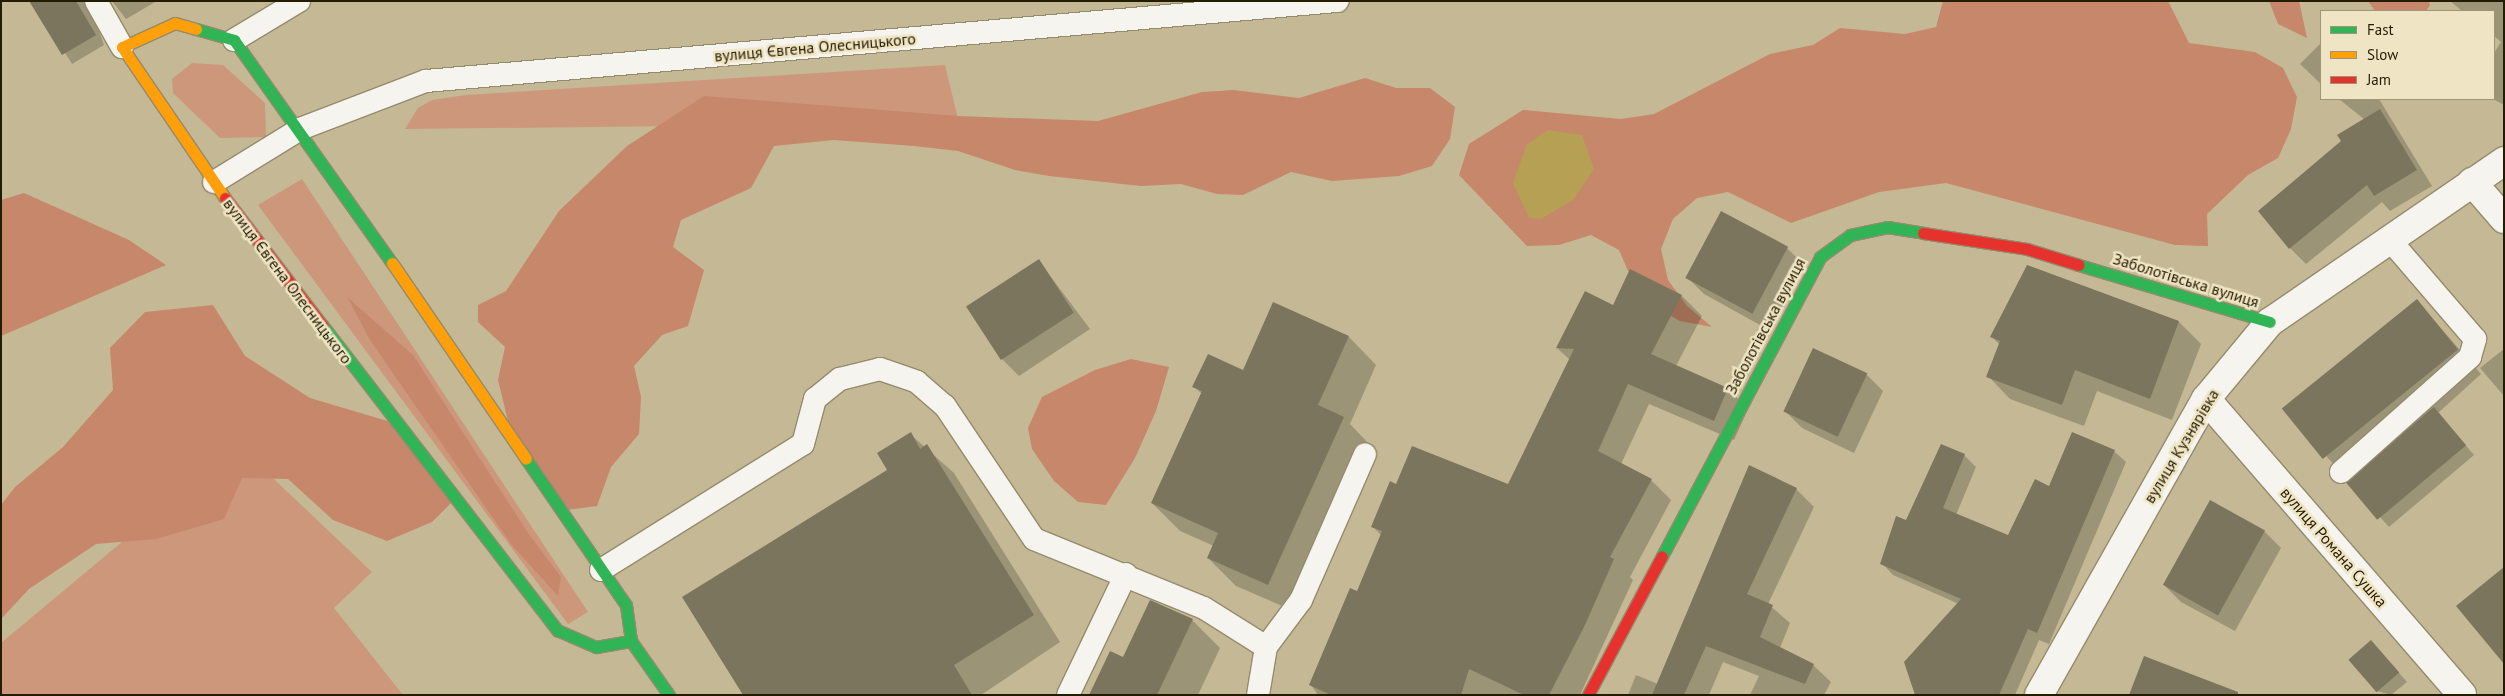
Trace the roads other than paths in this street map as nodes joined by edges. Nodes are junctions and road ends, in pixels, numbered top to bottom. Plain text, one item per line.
1 (96, 1) edge
2 (299, 1) edge
3 (1332, 1) edge
4 (1337, 1) edge
5 (234, 40) junction
6 (122, 47) junction
7 (300, 129) junction
8 (2504, 161) edge
9 (214, 182) junction
10 (2472, 182) junction
11 (2504, 218) edge
12 (2388, 239) junction
13 (2270, 322) junction
14 (2206, 399) junction
15 (1365, 454) dead end
16 (2342, 472) dead end
17 (601, 570) junction
18 (1126, 574) junction
19 (631, 642) junction
20 (1266, 647) junction
21 (669, 695) edge
22 (1068, 695) edge
23 (1258, 695) edge
24 (1588, 695) edge
25 (2039, 695) edge
26 (2462, 695) edge

1 - 6 lane
2 - 5 lane
3 - 4 lane, вулиця Євгена Олесницького
3 - 7 lane, вулиця Євгена Олесницького
5 - 6 street
5 - 7 street
6 - 9 street, вулиця Євгена Олесницького
7 - 9 lane, вулиця Євгена Олесницького
7 - 17 street
8 - 10 street, вулиця Кузнярівка
9 - 19 street, вулиця Євгена Олесницького
10 - 11 street
10 - 12 street, вулиця Кузнярівка
12 - 13 street, вулиця Кузнярівка
12 - 16 lane
13 - 14 street, вулиця Кузнярівка
13 - 24 street, Заболотівська вулиця
14 - 25 street, вулиця Кузнярівка
14 - 26 street, вулиця Романа Сушка
15 - 20 lane
17 - 18 lane
17 - 19 street
18 - 20 lane
18 - 22 lane
19 - 21 street
20 - 23 lane

